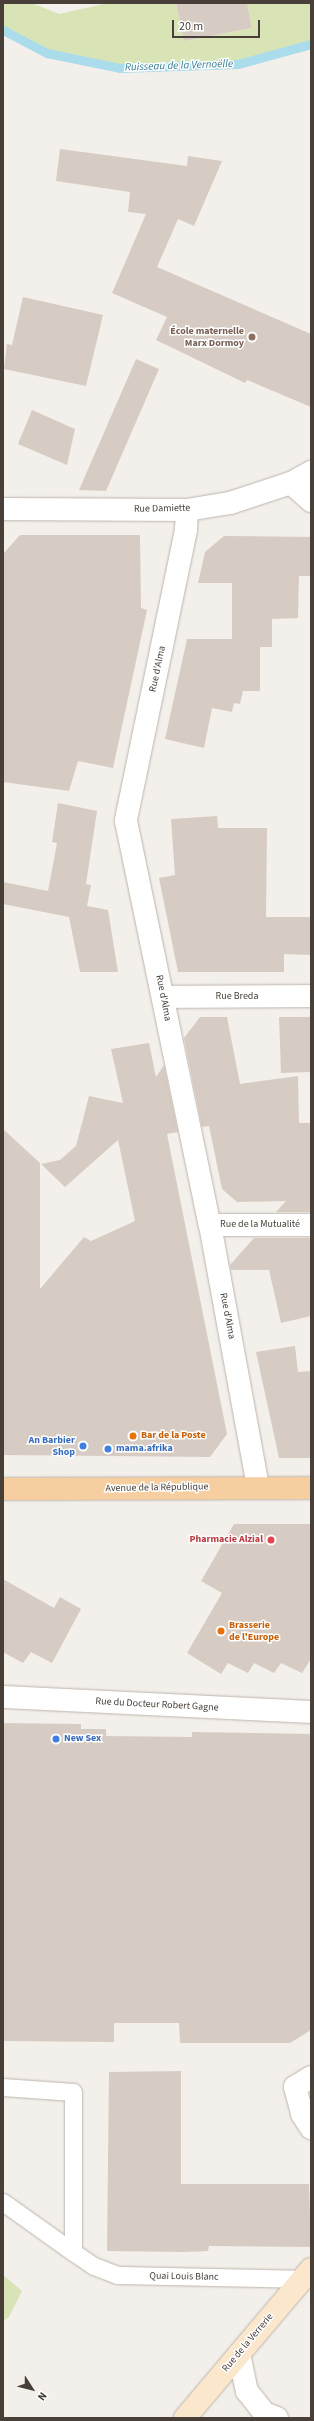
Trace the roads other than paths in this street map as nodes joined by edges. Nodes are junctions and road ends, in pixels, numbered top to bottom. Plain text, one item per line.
1 (311, 472) edge
2 (291, 483) junction
3 (311, 501) edge
4 (187, 510) junction
5 (4, 511) edge
6 (311, 996) edge
7 (163, 997) junction
8 (210, 1225) junction
9 (311, 1225) edge
10 (258, 1487) junction
11 (311, 1488) edge
12 (3, 1489) edge
13 (3, 1697) edge
14 (311, 1712) edge
15 (311, 2077) edge
16 (3, 2087) edge
17 (311, 2128) edge
18 (3, 2202) edge
19 (73, 2252) junction
20 (306, 2274) edge
21 (239, 2354) junction
22 (185, 2418) edge
23 (277, 2418) edge

1 - 2 street, Rue Damiette
2 - 3 street
2 - 4 street, Rue Damiette
4 - 5 street, Rue Damiette
4 - 7 street, Rue d'Alma
6 - 7 street, Rue Breda
7 - 8 street, Rue d'Alma
8 - 9 street, Rue de la Mutualité
8 - 10 street, Rue d'Alma
10 - 11 main road, Avenue de la République
10 - 12 main road, Avenue de la République
13 - 14 street, Rue du Docteur Robert Gagne
15 - 17 street
16 - 19 lane
18 - 19 lane, Quai Louis Blanc
19 - 20 lane, Quai Louis Blanc
20 - 21 main road, Rue de la Verrerie
21 - 22 main road, Rue de la Verrerie
21 - 23 street

